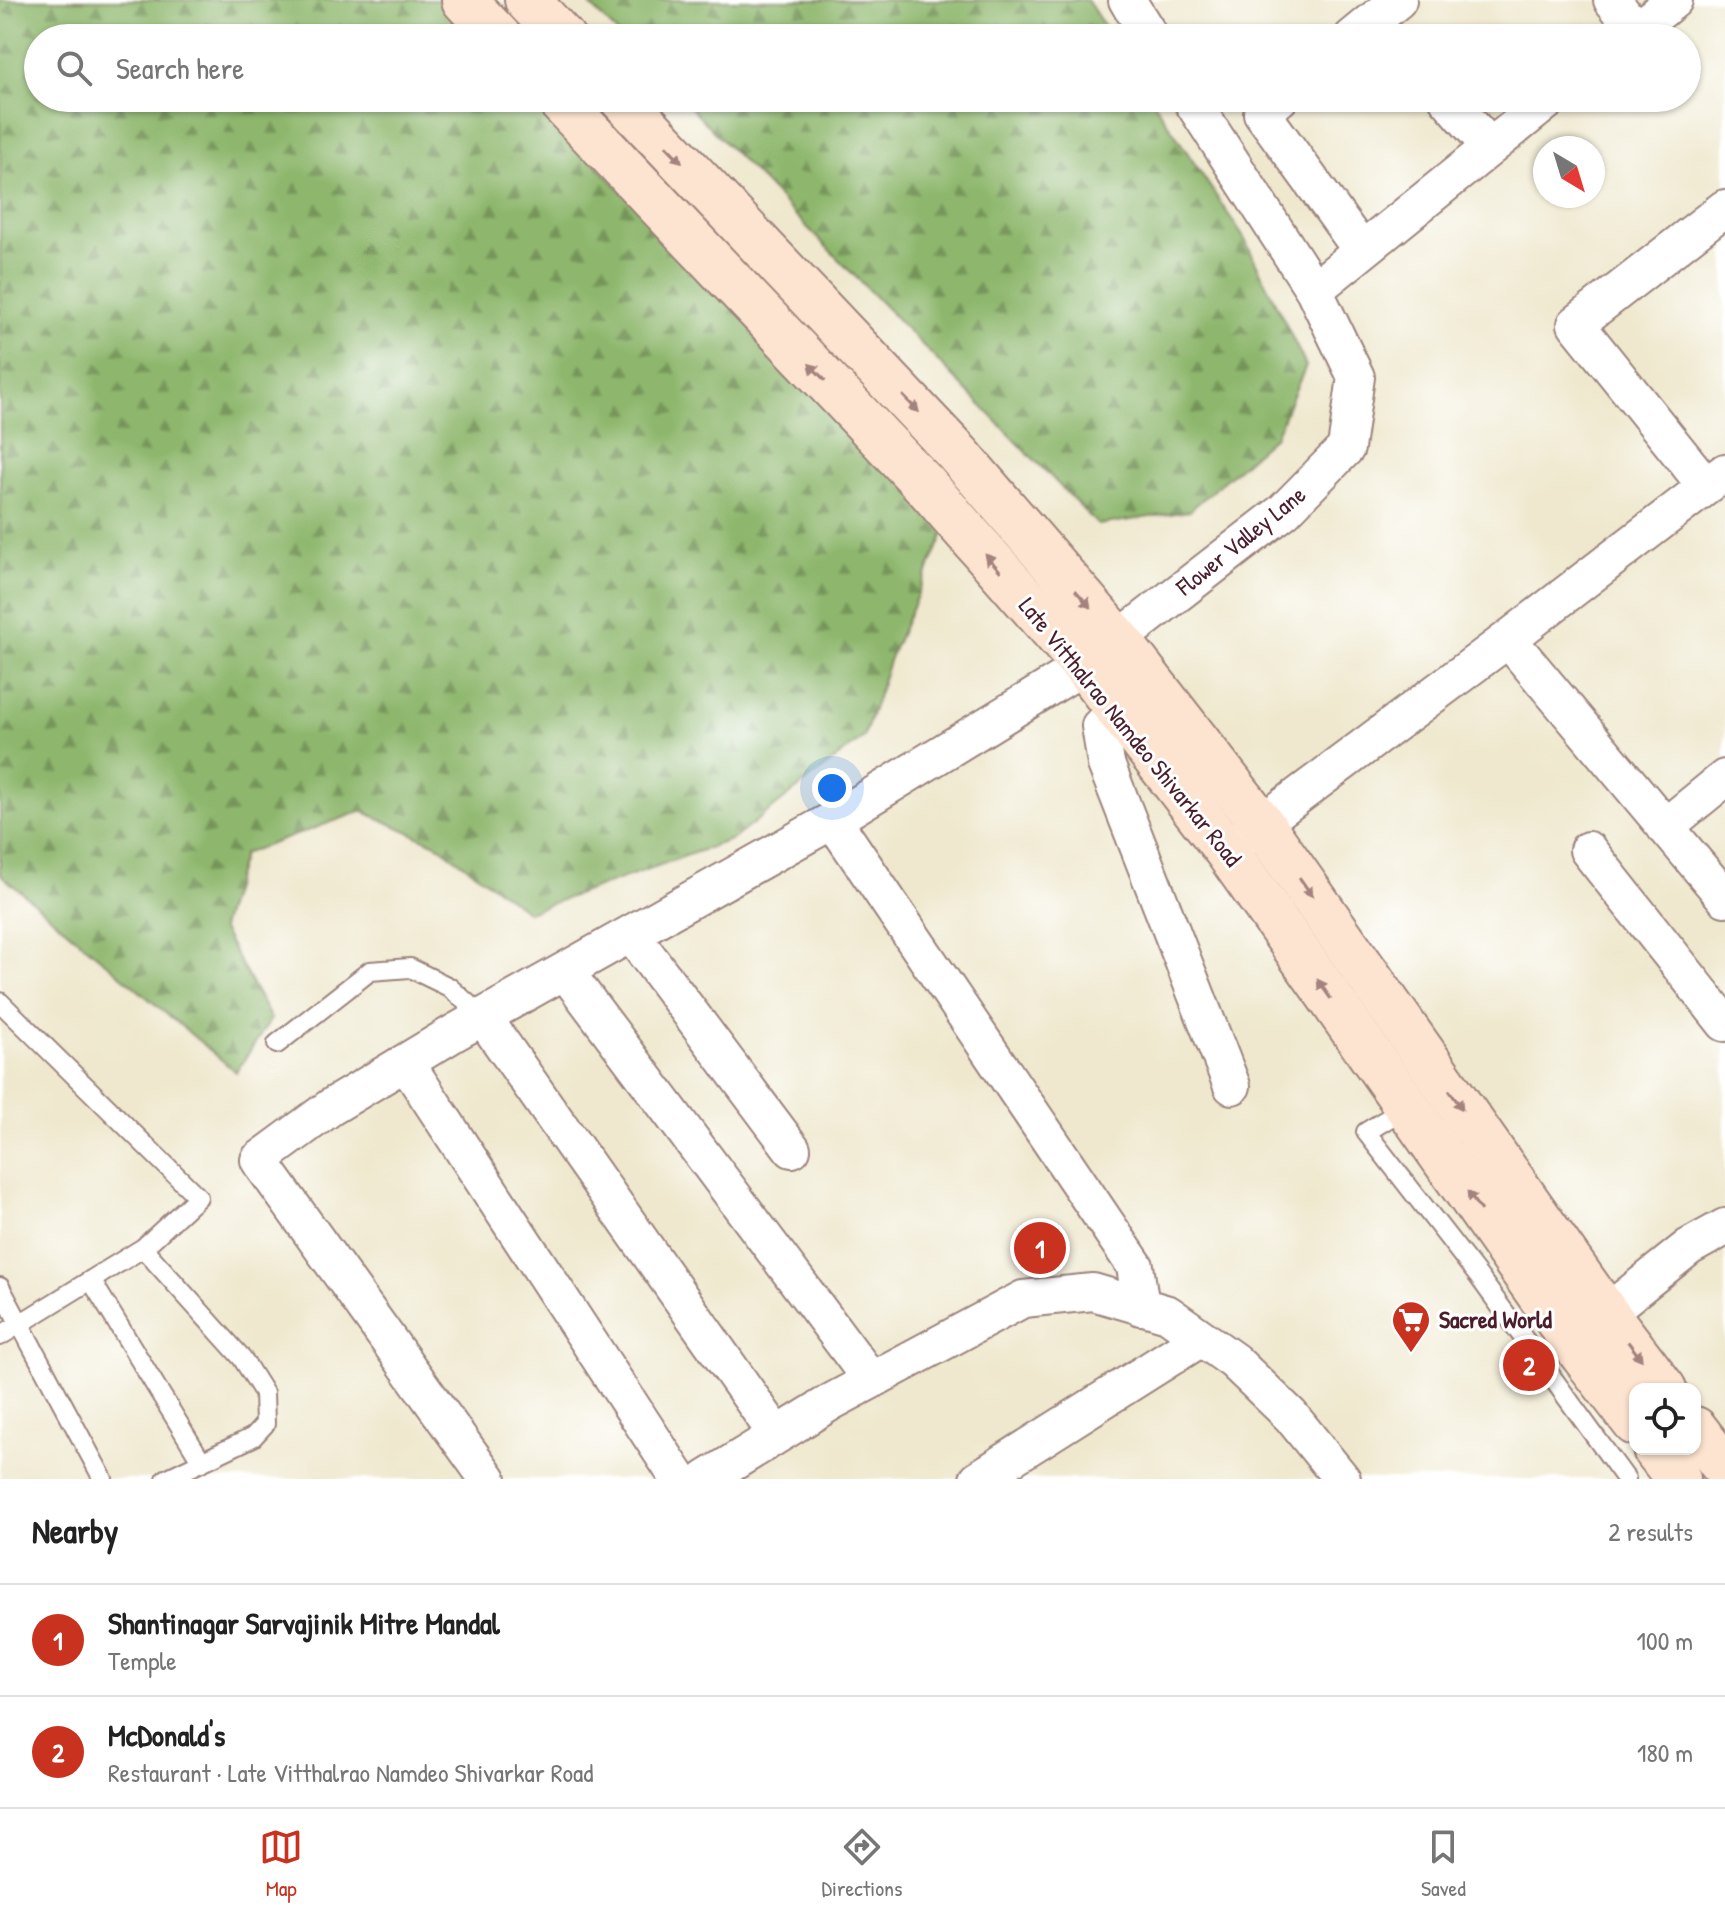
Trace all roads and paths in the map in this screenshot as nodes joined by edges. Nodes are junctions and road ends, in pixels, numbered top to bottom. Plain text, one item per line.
1 (464, 0) edge
2 (527, 0) edge
3 (1127, 0) edge
4 (1612, 0) edge
5 (1674, 0) edge
6 (487, 24) edge
7 (550, 24) edge
8 (1142, 24) edge
9 (1625, 24) edge
10 (1644, 24) edge
11 (570, 112) edge
12 (634, 112) edge
13 (1199, 112) edge
14 (1263, 112) edge
15 (1459, 112) edge
16 (1534, 112) edge
17 (1490, 147) junction
18 (1725, 208) edge
19 (1362, 251) junction
20 (1314, 290) junction
21 (1716, 479) edge
22 (1118, 639) junction
23 (1508, 639) junction
24 (1084, 666) junction
25 (1119, 710) junction
26 (1725, 778) edge
27 (833, 820) junction
28 (1261, 823) junction
29 (1665, 827) junction
30 (1226, 850) junction
31 (1588, 850) dead end
32 (1725, 898) edge
33 (631, 934) junction
34 (565, 971) junction
35 (0, 1002) edge
36 (483, 1017) junction
37 (1725, 1023) edge
38 (277, 1044) dead end
39 (406, 1063) junction
40 (1232, 1086) dead end
41 (792, 1149) dead end
42 (1725, 1227) edge
43 (143, 1248) junction
44 (1495, 1265) junction
45 (91, 1280) junction
46 (0, 1287) edge
47 (1141, 1307) junction
48 (1606, 1313) junction
49 (20, 1325) junction
50 (0, 1336) edge
51 (1201, 1338) junction
52 (1572, 1341) junction
53 (871, 1380) junction
54 (1659, 1383) edge
55 (1629, 1415) edge
56 (777, 1435) junction
57 (1701, 1437) edge
58 (1660, 1455) edge
59 (202, 1462) junction
60 (1725, 1468) edge
61 (1328, 1474) edge
62 (103, 1479) edge
63 (166, 1479) edge
64 (488, 1479) edge
65 (679, 1479) edge
66 (706, 1479) edge
67 (978, 1479) edge
68 (1626, 1479) edge
69 (1678, 1479) edge

1 - 6 main road
2 - 7 main road
3 - 8 street
4 - 9 street
5 - 10 street
24 -> 11 main road, Late Vitthalrao Namdeo Shivarkar Road
12 -> 22 main road, Late Vitthalrao Namdeo Shivarkar Road
13 - 20 street, Flower Valley Lane
14 - 19 street
15 - 17 street
16 - 17 street
17 - 19 street
18 - 21 street
19 - 20 street
20 - 22 street, Flower Valley Lane
21 - 23 street
22 - 24 street, Flower Valley Lane
22 - 28 main road, Late Vitthalrao Namdeo Shivarkar Road
23 - 28 street
23 - 29 street
24 - 25 main road, Late Vitthalrao Namdeo Shivarkar Road
24 - 27 street, Flower Valley Lane
25 - 30 main road, Late Vitthalrao Namdeo Shivarkar Road
25 - 40 street
26 - 29 street
27 - 33 street, Flower Valley Lane
27 - 47 street
28 - 30 street
28 -> 48 main road, Late Vitthalrao Namdeo Shivarkar Road
29 - 32 street
44 -> 30 main road, Late Vitthalrao Namdeo Shivarkar Road
31 - 37 street
33 - 34 street, Flower Valley Lane
33 - 41 street
34 - 36 street, Flower Valley Lane
34 - 53 street
35 - 43 lane
36 - 38 lane
36 - 39 street, Flower Valley Lane
36 - 56 street
39 - 64 street, Flower Valley Lane
39 - 65 street
42 - 48 street
43 - 45 lane
43 - 59 lane
44 - 52 main road, Late Vitthalrao Namdeo Shivarkar Road
44 - 68 lane
45 - 49 lane
45 - 59 lane
46 - 49 lane
47 - 51 street
47 - 53 street
48 - 52 street
48 -> 54 main road, Late Vitthalrao Namdeo Shivarkar Road
49 - 50 lane
49 - 62 lane
51 - 61 street
51 - 67 street
52 - 55 main road, Late Vitthalrao Namdeo Shivarkar Road
53 - 56 street
56 - 66 street
57 - 60 main road
58 - 69 main road
59 - 63 lane

